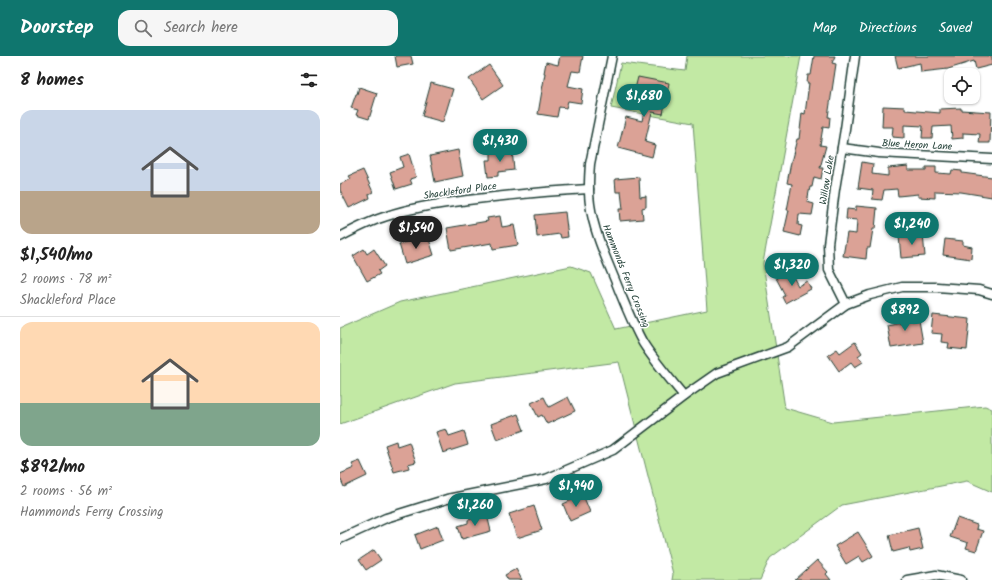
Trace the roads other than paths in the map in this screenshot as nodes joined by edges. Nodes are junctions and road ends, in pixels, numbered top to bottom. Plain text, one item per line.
1 (612, 56) edge
2 (855, 56) edge
3 (842, 148) junction
4 (992, 159) edge
5 (589, 189) junction
6 (340, 238) edge
7 (992, 294) edge
8 (846, 304) junction
9 (684, 396) junction
10 (340, 538) edge
11 (907, 580) edge
12 (961, 580) edge

1 - 5 street, Hammonds Ferry Crossing
2 - 3 street, Willow Lake
3 - 4 street, Blue Heron Lane
3 - 8 street, Willow Lake
5 - 6 street, Shackleford Place
5 - 9 street, Hammonds Ferry Crossing
7 - 8 street
8 - 9 street
9 - 10 street
11 - 12 street

